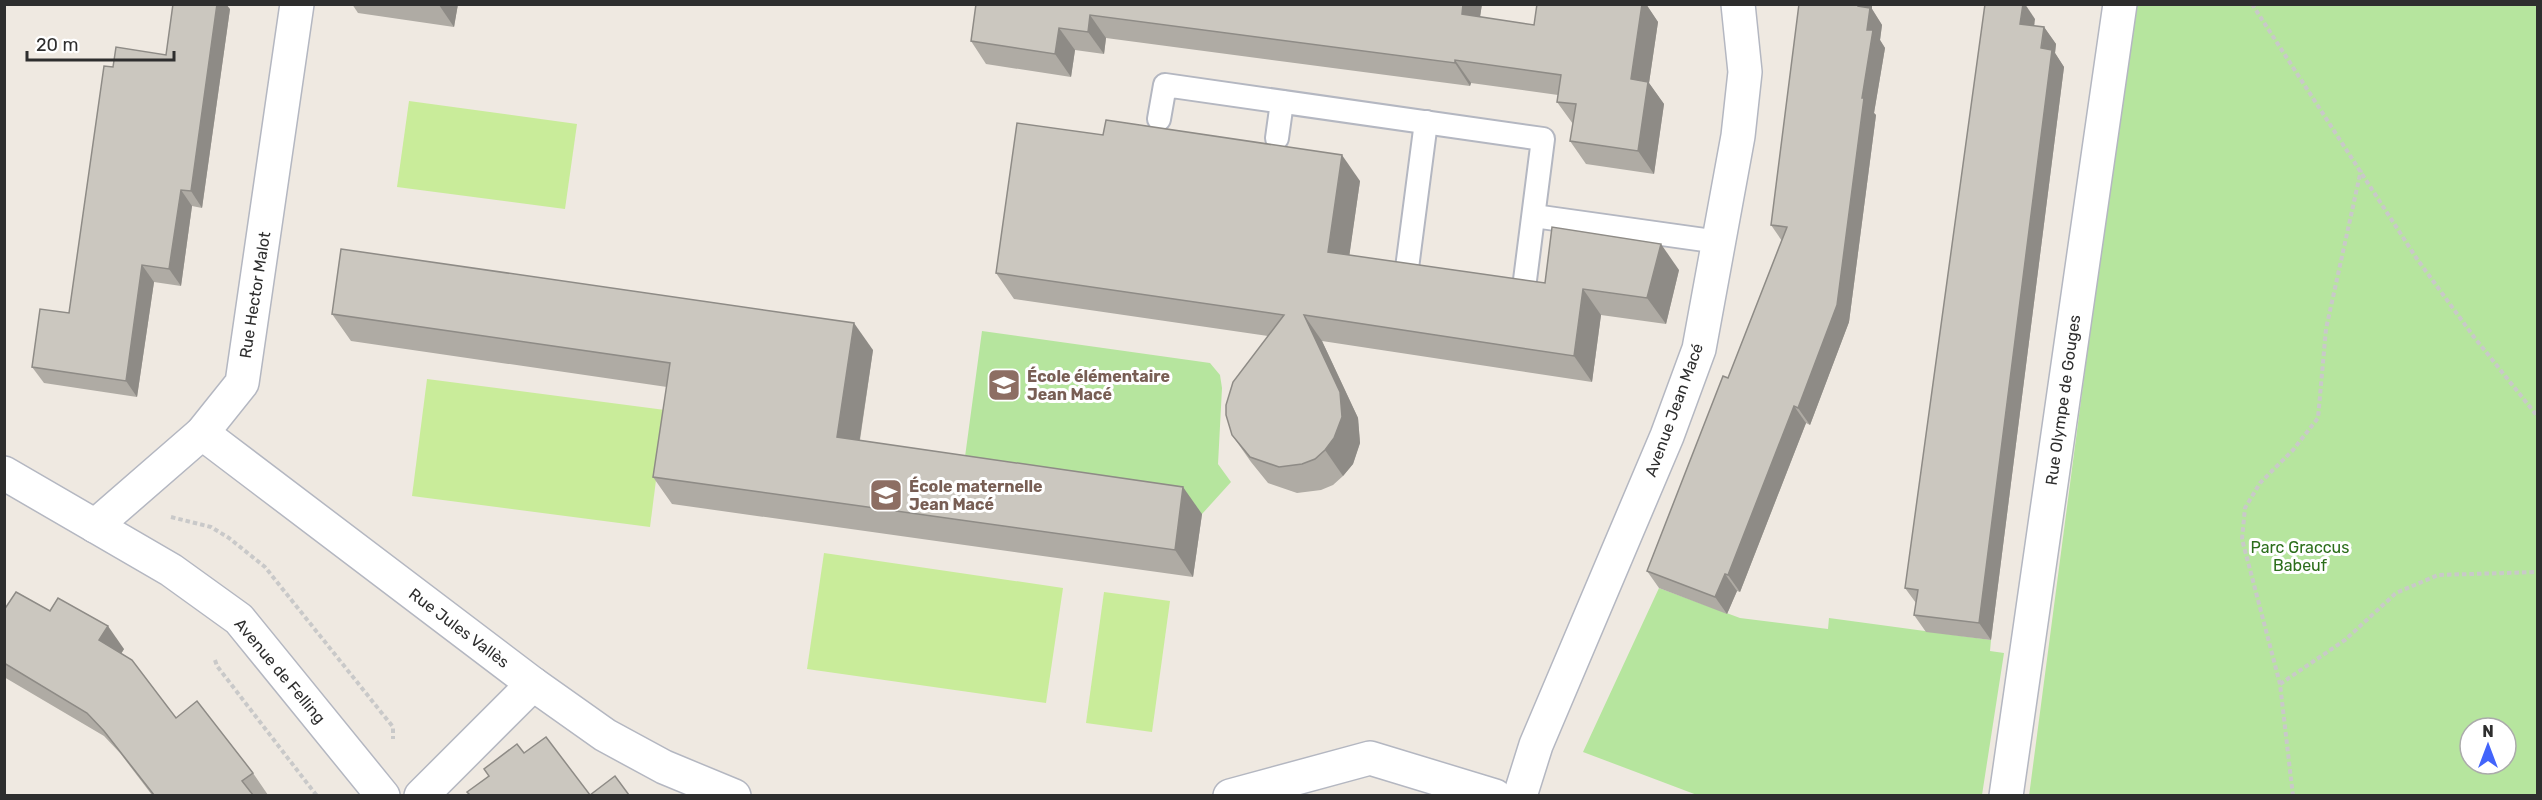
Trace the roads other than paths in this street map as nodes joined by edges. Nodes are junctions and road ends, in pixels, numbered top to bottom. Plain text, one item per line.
1 (297, 4) edge
2 (1738, 4) edge
3 (2120, 4) edge
4 (1282, 102) junction
5 (1159, 119) dead end
6 (1426, 122) junction
7 (1277, 138) dead end
8 (1534, 216) junction
9 (1719, 242) junction
10 (1407, 268) edge
11 (1525, 280) edge
12 (202, 433) junction
13 (4, 474) edge
14 (95, 526) junction
15 (533, 684) junction
16 (383, 795) edge
17 (421, 795) edge
18 (734, 795) edge
19 (1230, 795) edge
20 (1495, 795) edge
21 (1521, 795) edge
22 (2006, 795) edge

1 - 12 street, Rue Hector Malot
2 - 9 street, Avenue Jean Macé
3 - 22 street, Rue Olympe de Gouges
4 - 5 lane
4 - 6 lane
4 - 7 lane
6 - 8 lane
6 - 10 lane
8 - 9 lane
8 - 11 lane
9 - 21 street, Avenue Jean Macé
12 - 14 street, Rue Hector Malot
12 - 15 street, Rue Jules Vallès
13 - 14 street, Avenue de Felling
14 - 16 street, Avenue de Felling
15 - 17 street
15 - 18 street, Rue Jules Vallès
19 - 20 street

